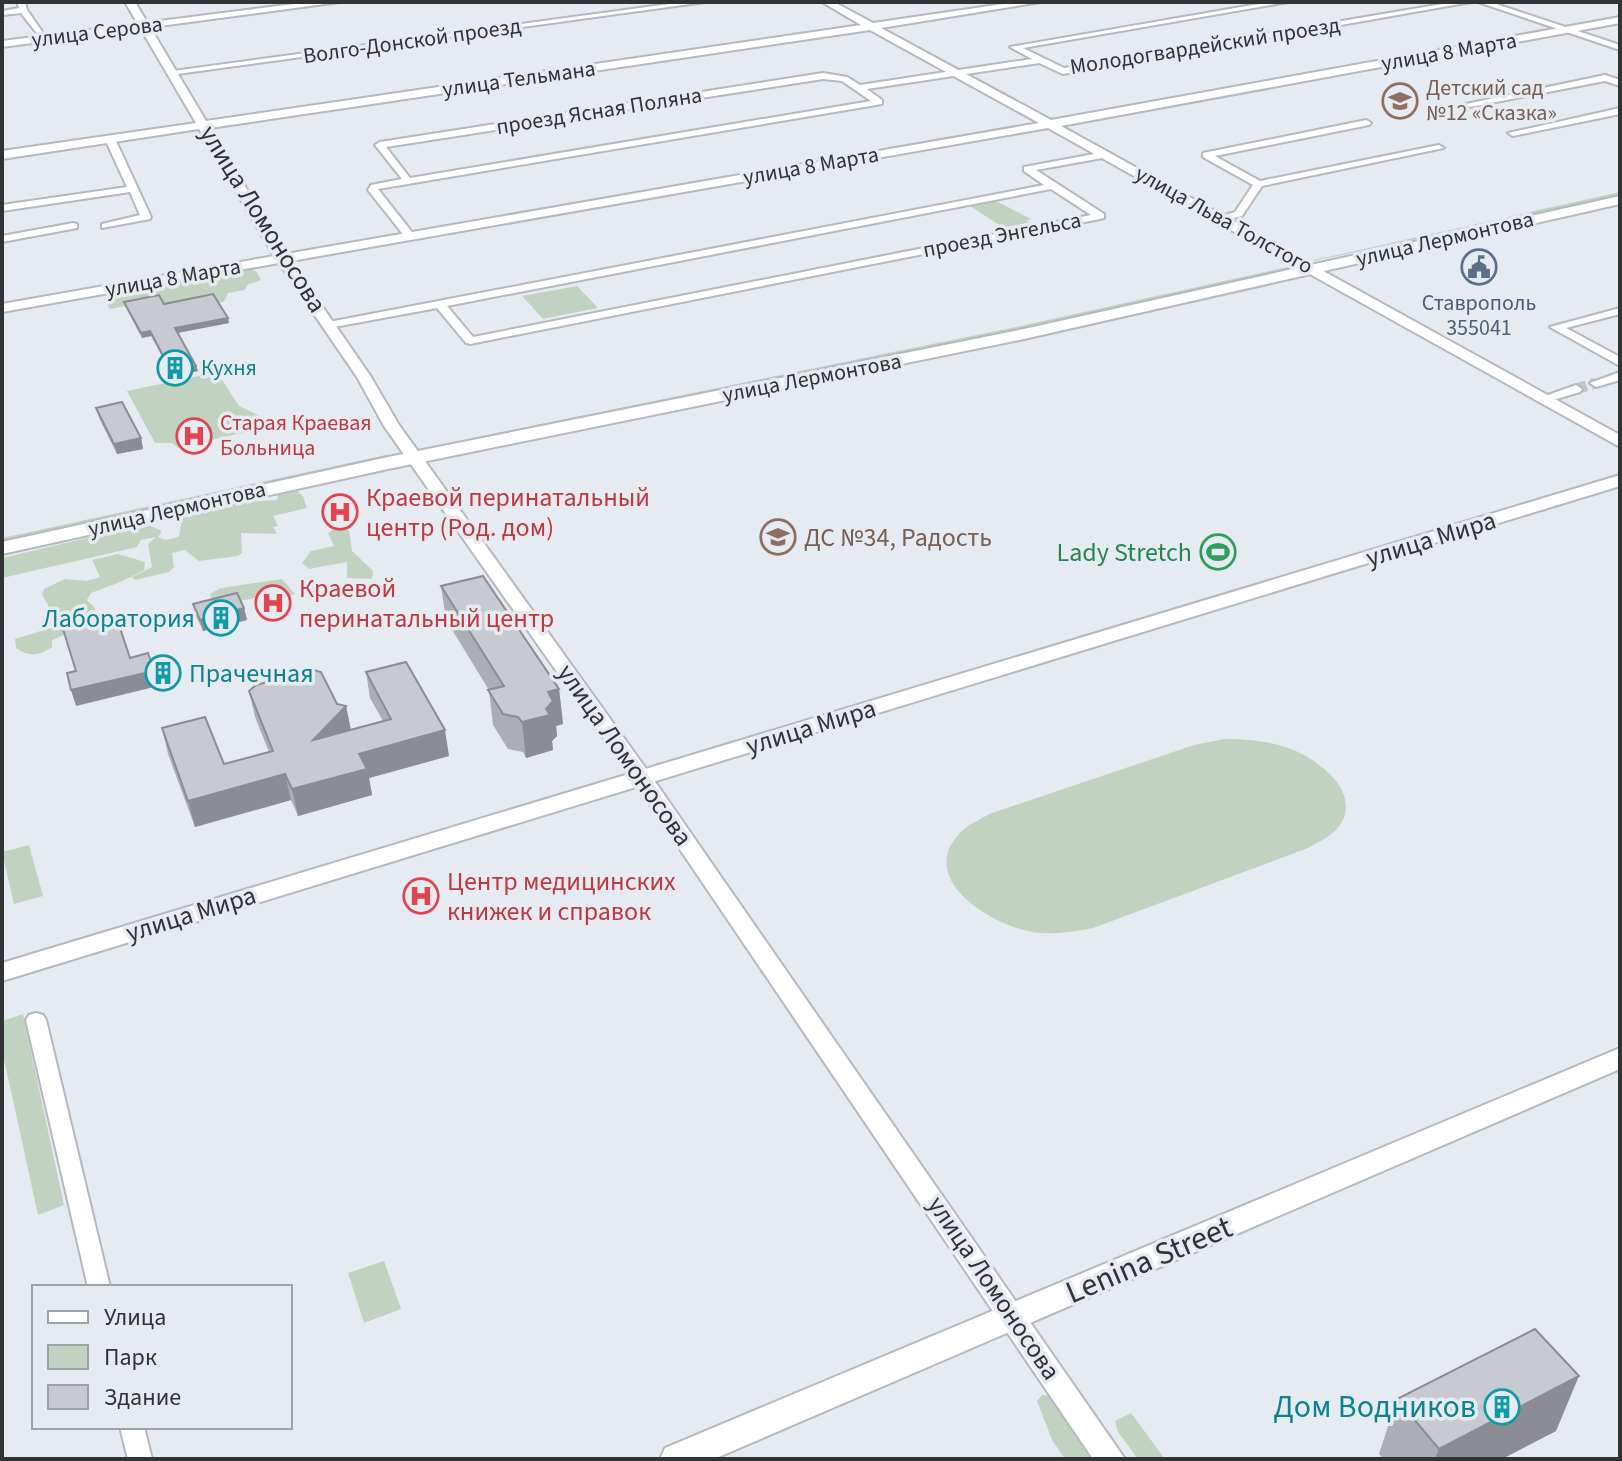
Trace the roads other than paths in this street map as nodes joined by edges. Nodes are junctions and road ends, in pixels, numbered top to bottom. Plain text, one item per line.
1 (130, 2) edge
2 (335, 2) edge
3 (701, 2) edge
4 (827, 2) edge
5 (1036, 2) edge
6 (1284, 2) edge
7 (1467, 2) edge
8 (1482, 2) edge
9 (22, 6) edge
10 (2, 13) edge
11 (1620, 20) edge
12 (144, 26) junction
13 (872, 27) junction
14 (1567, 31) junction
15 (45, 38) junction
16 (2, 44) edge
17 (1620, 48) edge
18 (1040, 60) junction
19 (170, 72) junction
20 (957, 74) junction
21 (1620, 83) edge
22 (859, 88) junction
23 (1470, 104) dead end
24 (1620, 111) edge
25 (1366, 123) dead end
26 (1049, 125) junction
27 (206, 126) junction
28 (1513, 133) dead end
29 (110, 139) junction
30 (1439, 148) dead end
31 (2, 155) edge
32 (1105, 155) junction
33 (407, 180) junction
34 (1259, 184) junction
35 (1053, 186) junction
36 (1620, 188) edge
37 (132, 189) junction
38 (1620, 200) edge
39 (2, 208) edge
40 (1220, 218) junction
41 (73, 226) dead end
42 (106, 226) dead end
43 (410, 236) junction
44 (2, 239) edge
45 (282, 259) junction
46 (1306, 264) junction
47 (440, 304) junction
48 (2, 308) edge
49 (1620, 311) edge
50 (329, 325) junction
51 (1620, 362) edge
52 (1620, 376) edge
53 (1596, 383) tunnel mouth
54 (1576, 389) tunnel mouth
55 (1543, 399) junction
56 (1620, 442) edge
57 (411, 451) junction
58 (1620, 480) edge
59 (2, 532) edge
60 (2, 548) edge
61 (642, 778) junction
62 (2, 972) edge
63 (36, 1020) dead end
64 (1620, 1058) edge
65 (99, 1285) edge
66 (1013, 1317) junction
67 (132, 1429) edge
68 (140, 1459) edge
69 (677, 1459) edge
70 (1110, 1459) edge

1 - 12 street, улица Ломоносова
2 - 12 main road, улица Серова
3 - 19 street, Волго-Донской проезд
4 - 13 street, улица Льва Толстого
5 - 13 street, улица Тельмана
6 - 18 street, Молодогвардейский проезд
7 - 18 street, Молодогвардейский проезд
8 - 14 street
9 - 10 street
9 - 15 street
11 - 14 street, улица 8 Марта
12 - 15 main road, улица Серова
12 - 19 street, улица Ломоносова
13 - 20 street, улица Льва Толстого
13 - 27 street, улица Тельмана
14 - 17 street
14 - 26 street, улица 8 Марта
15 - 16 main road, улица Серова
18 - 20 street, Молодогвардейский проезд
19 - 27 street, улица Ломоносова
20 - 22 street, проезд Ясная Поляна
20 - 26 street, улица Льва Толстого
21 - 23 street
22 - 33 street, проезд Ясная Поляна
22 - 33 street, проезд Ясная Поляна
24 - 28 street
25 - 34 street
26 - 32 street, улица Льва Толстого
26 - 43 street, улица 8 Марта
27 - 29 street, улица Тельмана
27 - 45 street, улица Ломоносова
29 - 31 street, улица Тельмана
29 - 37 street
30 - 34 street
32 - 35 street
32 - 40 street, улица Льва Толстого
33 - 43 street, проезд Ясная Поляна
34 - 40 street
35 - 47 street, проезд Энгельса
35 - 47 street, проезд Энгельса
36 - 46 main road, улица Лермонтова
37 - 39 street
37 - 42 street
38 - 46 main road, улица Лермонтова
40 - 46 street, улица Льва Толстого
41 - 44 street
43 - 45 street, улица 8 Марта
45 - 48 street, улица 8 Марта
45 - 50 street, улица Ломоносова
46 - 55 street, улица Льва Толстого
46 - 57 main road, улица Лермонтова
47 - 50 street, проезд Энгельса
49 - 51 street
50 - 57 street, улица Ломоносова
52 - 53 street
54 - 55 street
55 - 56 street, улица Льва Толстого
57 - 59 main road, улица Лермонтова
57 - 60 main road, улица Лермонтова
57 - 61 street, улица Ломоносова
58 - 61 main road, улица Мира
61 - 62 main road, улица Мира
61 - 66 street, улица Ломоносова
63 - 65 street
64 - 66 main road, Lenina Street
66 - 69 main road, Lenina Street
66 - 70 street, улица Ломоносова
67 - 68 street

